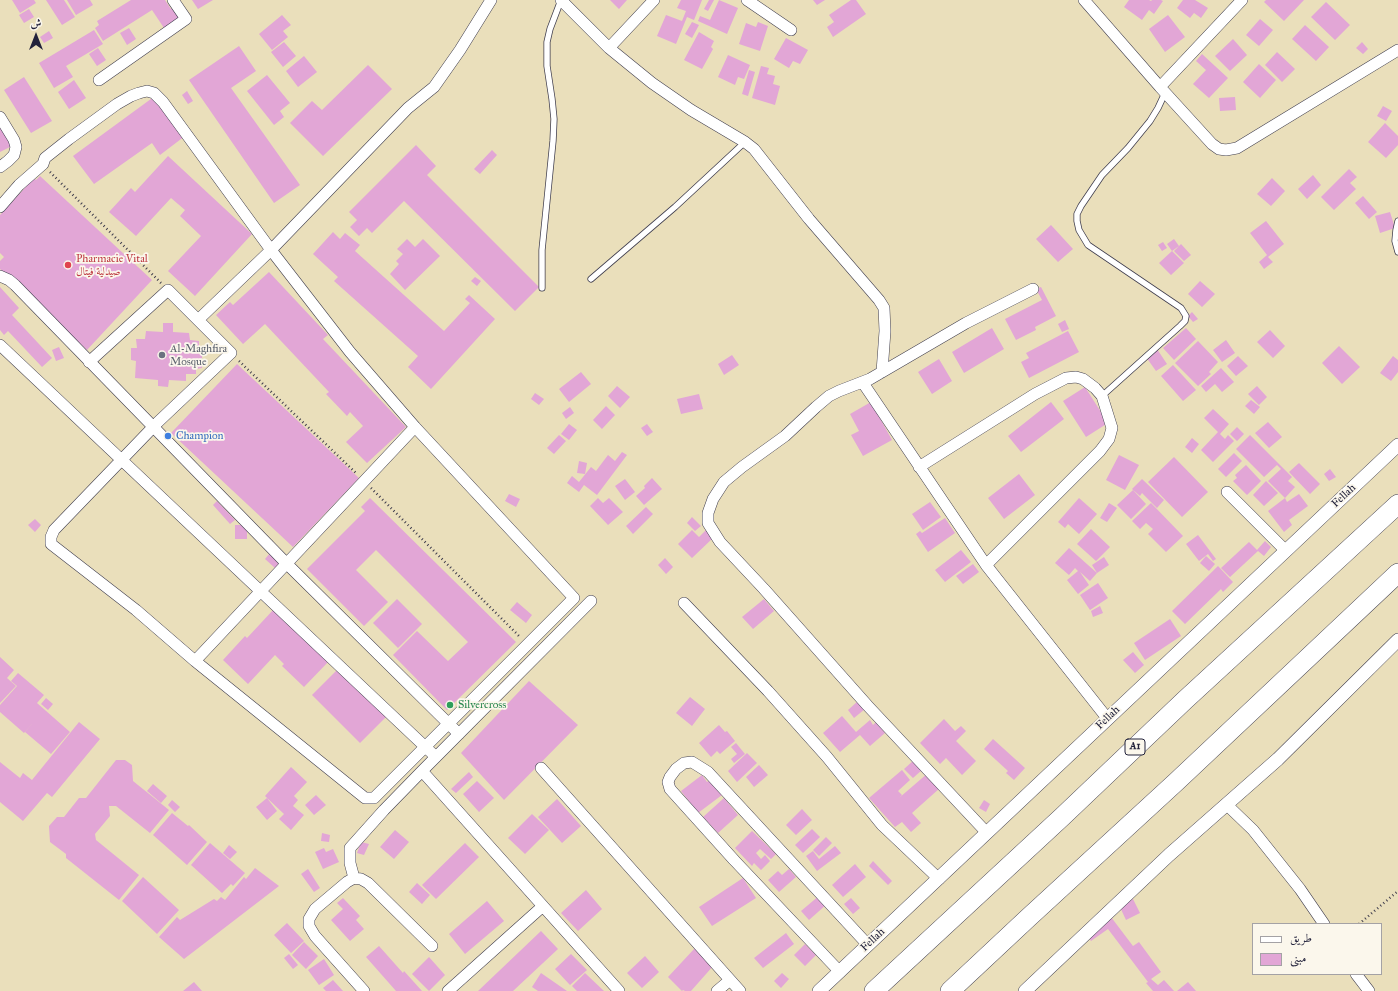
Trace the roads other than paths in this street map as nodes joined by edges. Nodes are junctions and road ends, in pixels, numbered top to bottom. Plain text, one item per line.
1 (173, 0) edge
2 (491, 0) edge
3 (561, 0) edge
4 (654, 0) edge
5 (746, 0) edge
6 (1242, 0) edge
7 (1089, 2) edge
8 (791, 30) dead end
9 (609, 48) junction
10 (1398, 50) edge
11 (99, 80) dead end
12 (1162, 90) junction
13 (0, 117) edge
14 (745, 142) junction
15 (0, 167) edge
16 (0, 207) edge
17 (1398, 221) edge
18 (271, 250) junction
19 (1398, 252) edge
20 (0, 276) edge
21 (591, 279) dead end
22 (542, 288) dead end
23 (1032, 290) dead end
24 (198, 320) junction
25 (0, 345) edge
26 (89, 362) junction
27 (882, 372) junction
28 (863, 383) junction
29 (1102, 396) junction
30 (153, 427) junction
31 (415, 427) junction
32 (1398, 445) edge
33 (121, 460) junction
34 (919, 467) junction
35 (1227, 492) dead end
36 (1398, 504) edge
37 (1286, 551) junction
38 (287, 564) junction
39 (986, 565) junction
40 (1398, 573) edge
41 (261, 592) junction
42 (591, 601) dead end
43 (684, 603) dead end
44 (1398, 640) edge
45 (195, 661) junction
46 (1108, 718) junction
47 (448, 724) junction
48 (459, 734) junction
49 (425, 748) junction
50 (436, 758) junction
51 (541, 768) dead end
52 (422, 772) junction
53 (1227, 805) junction
54 (987, 833) junction
55 (354, 878) junction
56 (939, 879) junction
57 (543, 906) junction
58 (1323, 923) edge
59 (868, 945) junction
60 (432, 946) dead end
61 (840, 972) junction
62 (1357, 975) edge
63 (730, 980) junction
64 (364, 991) edge
65 (448, 991) edge
66 (619, 991) edge
67 (717, 991) edge
68 (740, 991) edge
69 (820, 991) edge
70 (874, 991) edge
71 (950, 991) edge
72 (1025, 991) edge
73 (1369, 991) edge

1 - 11 street
2 - 18 street
3 - 9 street
3 - 22 lane
4 - 9 street
5 - 8 street
6 - 12 street
7 - 12 street
9 - 14 street
10 - 12 street
12 - 29 lane
13 - 15 street
14 - 21 lane
14 - 27 street
16 - 18 street
17 - 19 lane
18 - 24 street
18 - 31 street
20 - 26 street
23 - 27 street
24 - 26 street
24 - 30 street
25 - 33 street
26 - 30 street
27 - 28 street
28 - 34 street
28 - 54 street
29 - 34 street
29 - 39 street
30 - 33 street
30 - 38 street
31 - 38 street
31 - 47 street
32 - 37 street, Fellah
33 - 41 street
33 - 45 street
34 - 39 street
35 - 37 street
36 - 70 highway, A1
37 - 46 street, Fellah
38 - 41 street
38 - 47 street
39 - 46 street
40 - 71 highway
41 - 45 street
41 - 49 street
42 - 48 street
43 - 56 street
44 - 53 street
45 - 49 street
46 - 54 street, Fellah
47 - 48 street
47 - 49 street
48 - 50 street
49 - 50 street
50 - 52 street
51 - 63 street
52 - 55 street
52 - 57 street
53 - 58 street
53 - 72 street
54 - 56 street, Fellah
55 - 60 street
55 - 64 street
56 - 59 street, Fellah
57 - 65 street
57 - 66 street
59 - 61 street, Fellah
59 - 61 street
61 - 69 street, Fellah
62 - 73 street
63 - 67 street
63 - 68 street

